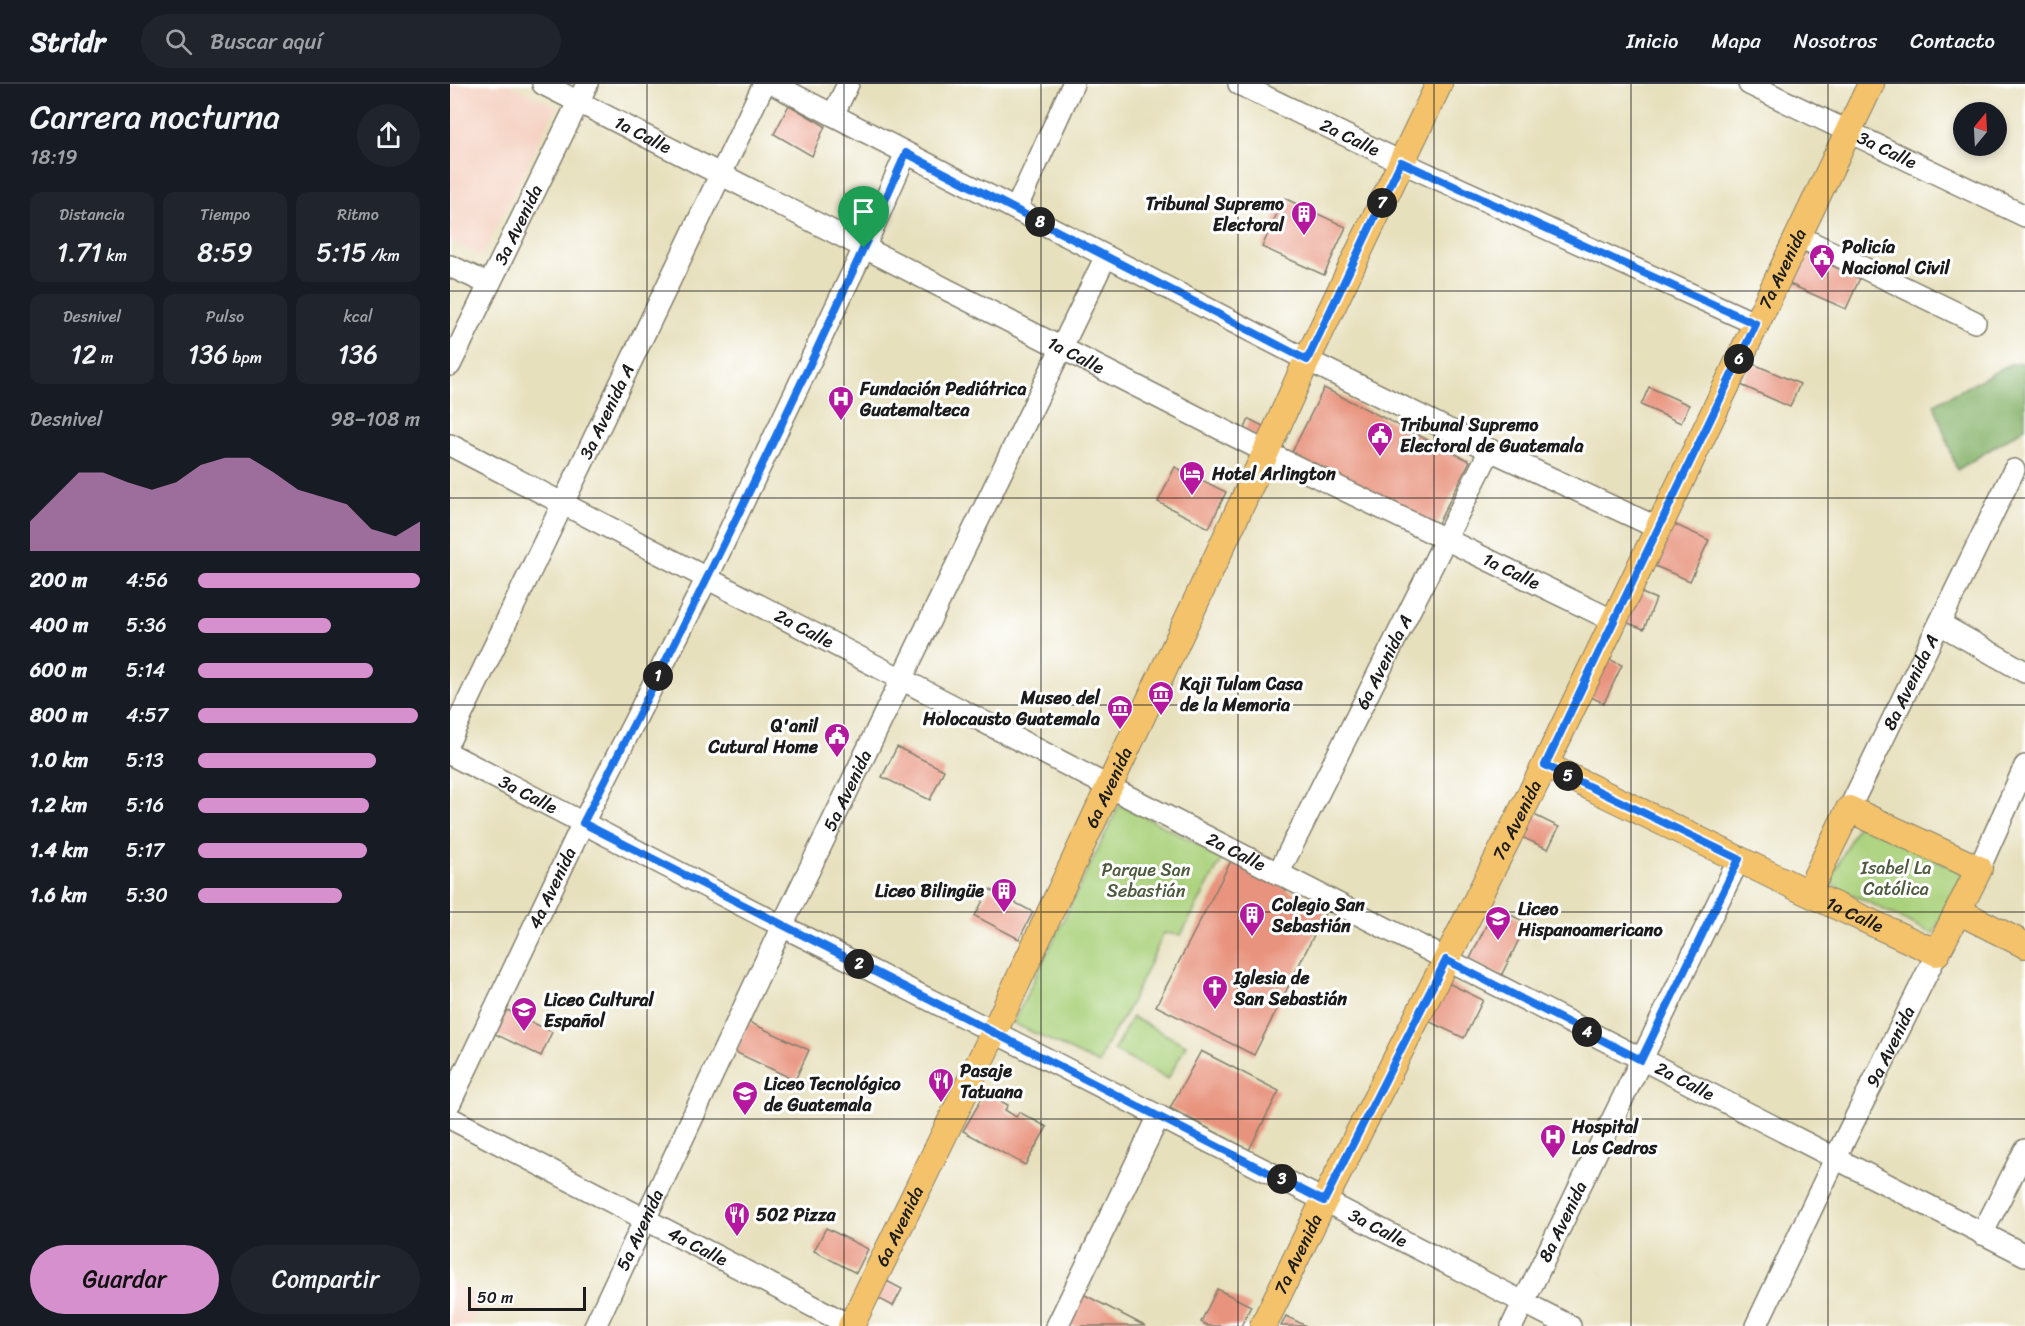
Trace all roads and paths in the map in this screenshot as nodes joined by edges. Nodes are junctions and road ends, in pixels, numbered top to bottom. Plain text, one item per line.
1 (543, 84) edge
2 (764, 84) edge
3 (772, 84) edge
4 (1073, 84) edge
5 (1239, 84) edge
6 (1438, 84) edge
7 (1749, 84) edge
8 (1871, 84) edge
9 (845, 85) edge
10 (582, 93) edge
11 (833, 115) junction
12 (1848, 131) junction
13 (906, 153) junction
14 (1401, 162) junction
15 (720, 175) junction
16 (1016, 209) junction
17 (2025, 216) edge
18 (1798, 236) junction
19 (864, 248) junction
20 (1106, 256) junction
21 (450, 266) edge
22 (489, 284) junction
23 (1975, 322) dead end
24 (1756, 324) junction
25 (1062, 348) junction
26 (451, 360) edge
27 (1307, 360) junction
28 (450, 445) edge
29 (1490, 450) junction
30 (1266, 452) junction
31 (2014, 470) dead end
32 (562, 503) junction
33 (1658, 528) junction
34 (1445, 541) junction
35 (707, 578) junction
36 (1614, 621) junction
37 (1940, 624) junction
38 (2025, 672) edge
39 (903, 680) junction
40 (450, 739) edge
41 (450, 754) edge
42 (1545, 765) junction
43 (2025, 766) edge
44 (1109, 787) junction
45 (1849, 809) junction
46 (583, 823) junction
47 (1739, 859) junction
48 (1979, 869) junction
49 (1278, 873) junction
50 (1808, 892) junction
51 (1958, 911) junction
52 (782, 926) junction
53 (2025, 945) edge
54 (1937, 952) junction
55 (1446, 960) junction
56 (994, 1032) junction
57 (1641, 1060) junction
58 (450, 1103) edge
59 (1159, 1116) junction
60 (450, 1118) edge
61 (2025, 1150) edge
62 (1835, 1160) junction
63 (1324, 1201) junction
64 (645, 1219) junction
65 (1982, 1234) junction
66 (2025, 1255) edge
67 (1524, 1303) junction
68 (595, 1326) edge
69 (851, 1326) edge
70 (1057, 1326) edge
71 (1263, 1326) edge
72 (1512, 1326) edge
73 (1570, 1326) edge
74 (1756, 1326) edge

1 - 10 street, 1a Calle
2 - 15 street, 3a Avenida A
3 - 11 street
4 - 16 street
5 - 14 street, 2a Calle
6 - 14 main road, 6a Avenida
7 - 12 street, 3a Calle
8 - 12 main road, 7a Avenida
9 - 11 street
10 - 15 street, 1a Calle
10 - 22 street, 3a Avenida
11 - 13 street
12 - 17 street, 3a Calle
12 - 18 main road, 7a Avenida
13 - 16 street
13 - 19 street, 4a Avenida
14 - 24 street, 2a Calle
14 - 27 main road, 6a Avenida
15 - 19 street, 1a Calle
15 - 32 street, 3a Avenida A
16 - 20 street
18 - 23 street
18 - 24 main road, 7a Avenida
19 - 25 street, 1a Calle
19 - 35 street, 4a Avenida
20 - 25 street, 5a Avenida
20 - 27 street
21 - 22 street
22 - 26 street, 3a Avenida
24 - 33 main road, 7a Avenida
25 - 30 street, 1a Calle
25 - 39 street, 5a Avenida
27 - 29 street
27 - 30 main road, 6a Avenida
28 - 32 street, 2a Calle
29 - 33 street
29 - 34 street, 6a Avenida A
30 - 34 street, 1a Calle
30 - 44 main road, 6a Avenida
31 - 37 street, 8a Avenida A
32 - 35 street, 2a Calle
32 - 40 street, 3a Avenida A
33 - 36 main road, 7a Avenida
34 - 36 street, 1a Calle
34 - 49 street, 6a Avenida A
35 - 39 street, 2a Calle
35 - 46 street, 4a Avenida
36 - 42 main road, 7a Avenida
37 - 38 street
37 - 45 street, 8a Avenida A
39 - 44 street, 2a Calle
39 - 52 street, 5a Avenida
41 - 46 street, 3a Calle
42 - 47 main road, 1a Calle
42 - 55 main road, 7a Avenida
43 - 48 street, 9a Avenida
44 - 49 street, 2a Calle
44 - 56 main road, 6a Avenida
45 - 48 main road
45 - 50 main road, 8a Avenida A
46 - 52 street, 3a Calle
46 - 58 street, 4a Avenida
47 - 50 main road, 1a Calle
47 - 57 street, 8a Avenida
48 - 51 main road, 9a Avenida
49 - 55 street, 2a Calle
50 - 54 main road, 1a Calle
51 - 53 main road
51 - 54 main road, 9a Avenida
52 - 56 street, 3a Calle
52 - 64 street, 5a Avenida
54 - 62 street, 9a Avenida
55 - 57 street, 2a Calle
55 - 63 main road, 7a Avenida
56 - 59 street, 3a Calle
56 - 69 main road, 6a Avenida
57 - 62 street, 2a Calle
57 - 67 street, 8a Avenida
59 - 63 street, 3a Calle
59 - 70 street
60 - 64 street, 4a Calle
61 - 65 street
62 - 65 street, 2a Calle
62 - 74 street, 9a Avenida
63 - 67 street, 3a Calle
63 - 71 main road, 7a Avenida
64 - 68 street, 5a Avenida
64 - 69 street, 4a Calle
65 - 66 street, 2a Calle
67 - 72 street, 8a Avenida
67 - 73 street, 3a Calle

